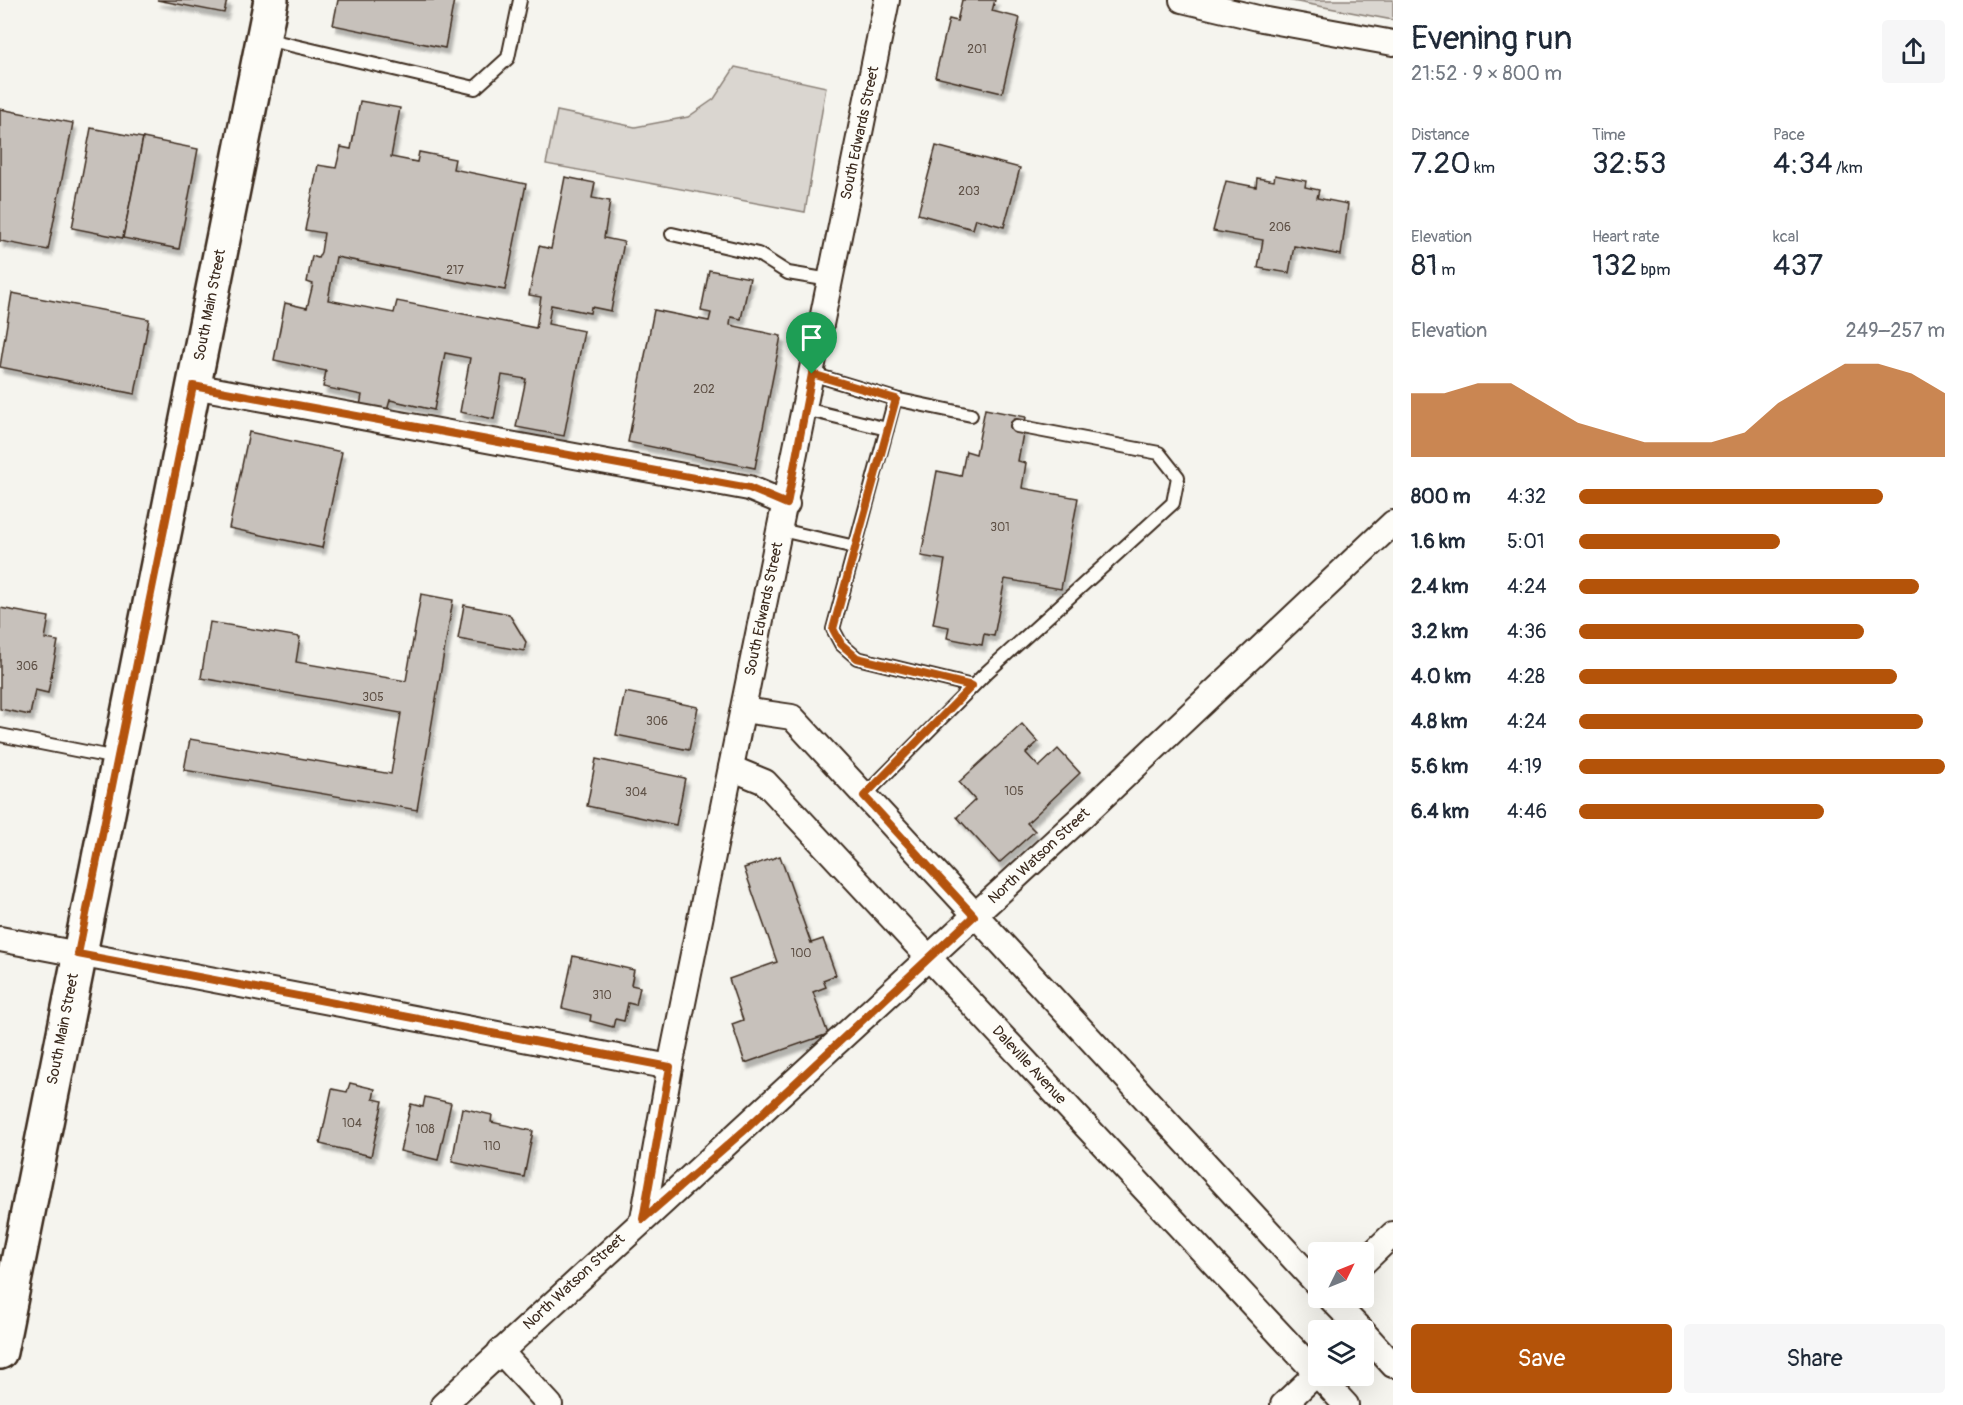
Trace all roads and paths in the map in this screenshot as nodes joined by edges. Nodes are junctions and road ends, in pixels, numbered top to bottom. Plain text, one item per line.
1 (271, 0) edge
2 (520, 0) edge
3 (887, 0) edge
4 (1182, 0) edge
5 (264, 39) junction
6 (1393, 44) edge
7 (672, 234) dead end
8 (830, 280) junction
9 (812, 374) junction
10 (193, 386) junction
11 (896, 399) junction
12 (805, 409) junction
13 (971, 415) dead end
14 (1017, 426) dead end
15 (887, 429) junction
16 (787, 504) junction
17 (1393, 525) edge
18 (781, 530) junction
19 (855, 547) junction
20 (972, 686) junction
21 (743, 710) junction
22 (0, 735) edge
23 (117, 758) junction
24 (731, 768) junction
25 (864, 796) junction
26 (974, 916) junction
27 (0, 939) edge
28 (78, 954) junction
29 (929, 957) junction
30 (670, 1067) junction
31 (643, 1219) junction
32 (1393, 1234) edge
33 (1374, 1252) edge
34 (1308, 1274) edge
35 (1339, 1308) edge
36 (1351, 1320) edge
37 (1374, 1345) edge
38 (500, 1351) junction
39 (0, 1352) edge
40 (1308, 1363) edge
41 (1393, 1365) edge
42 (1308, 1383) edge
43 (1329, 1386) edge
44 (443, 1405) edge
45 (550, 1405) edge
46 (1283, 1405) edge
47 (1346, 1405) edge

1 - 5 main road, South Main Street
2 - 5 lane
3 - 8 street, South Edwards Street
4 - 6 street
5 - 10 main road, South Main Street
7 - 8 lane
8 - 9 street, South Edwards Street
9 - 11 lane
9 - 12 street, South Edwards Street
10 - 16 street
10 - 23 main road, South Main Street
11 - 13 lane
11 - 15 lane
12 - 15 lane
12 - 16 street, South Edwards Street
14 - 20 lane
15 - 19 lane
16 - 18 street, South Edwards Street
17 - 26 street, North Watson Street
18 - 19 lane
18 - 21 street, South Edwards Street
19 - 20 lane
20 - 25 lane
21 - 24 street, South Edwards Street
21 - 25 street
22 - 23 lane
23 - 28 main road, South Main Street
24 - 29 street, Daleville Avenue
24 - 30 street, South Edwards Street
25 - 26 street
26 - 29 street, North Watson Street
26 - 34 street
27 - 28 street
28 - 30 street
28 - 39 main road, South Main Street
29 - 31 street, North Watson Street
29 - 40 street, Daleville Avenue
30 - 31 street, South Edwards Street
31 - 38 street, North Watson Street
32 - 33 street
35 - 36 street
37 - 41 street
38 - 44 street, North Watson Street
38 - 45 street
42 - 46 street
43 - 47 street, Daleville Avenue

